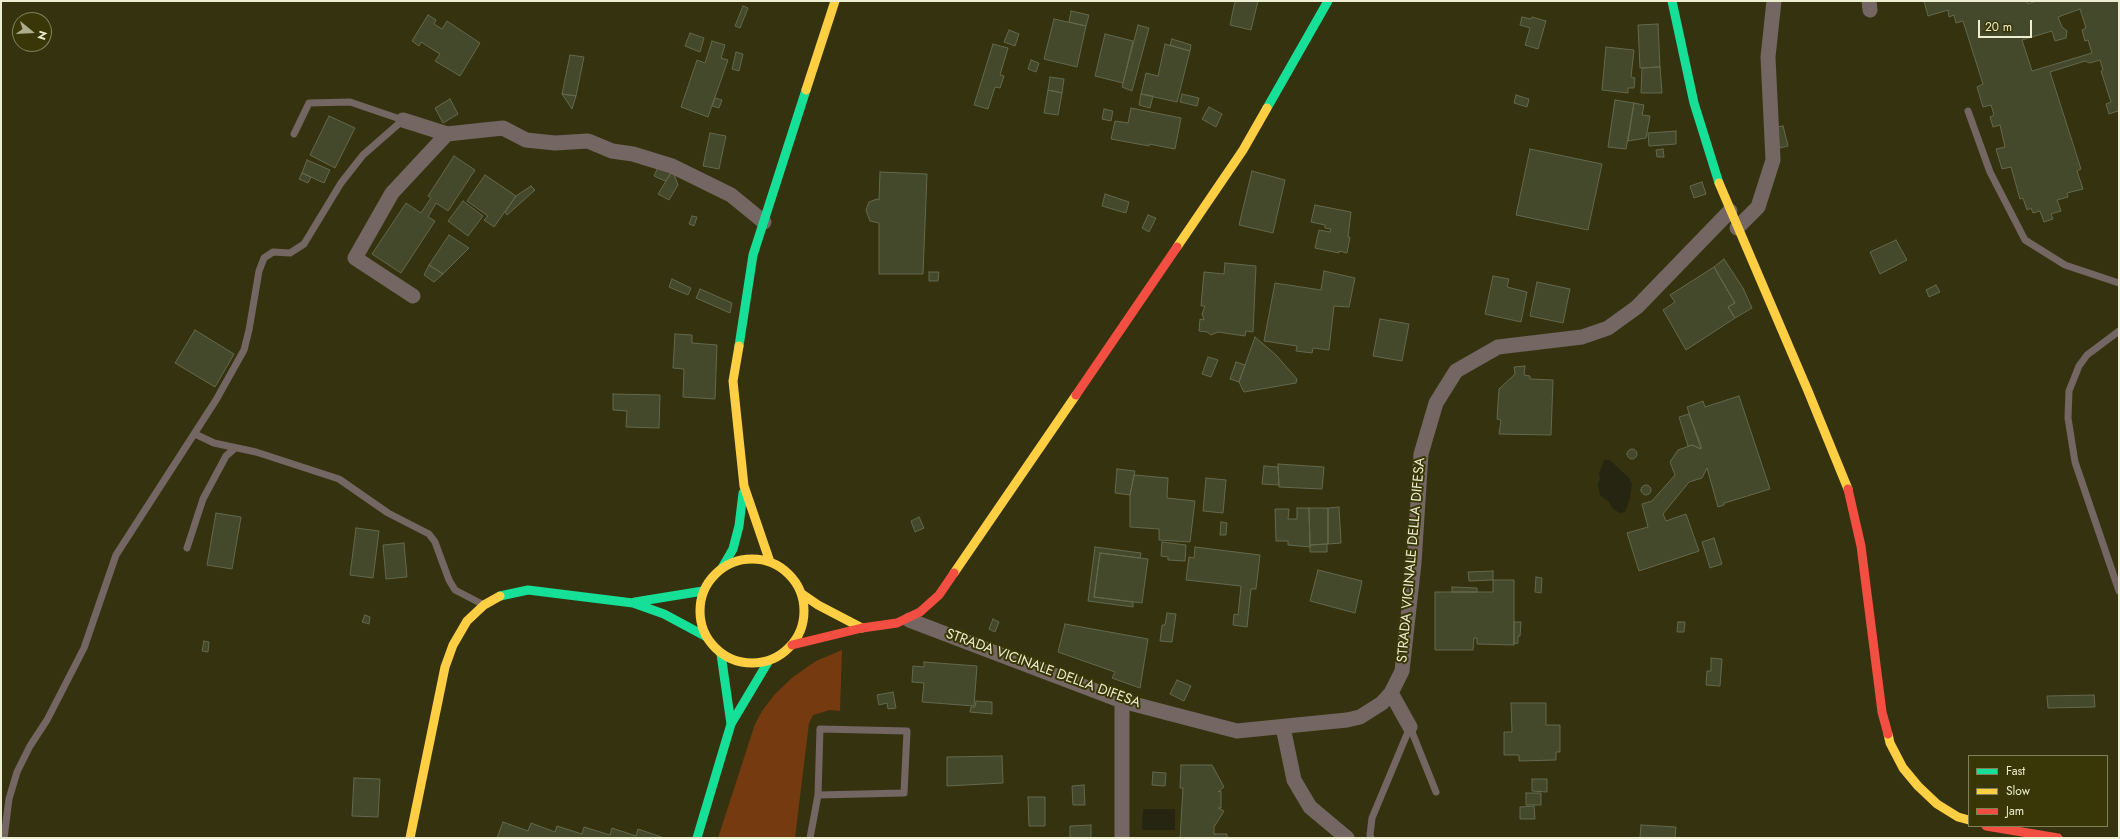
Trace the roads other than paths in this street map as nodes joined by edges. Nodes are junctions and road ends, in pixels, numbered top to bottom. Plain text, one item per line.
1 (835, 1) edge
2 (1328, 1) edge
3 (1672, 1) edge
4 (1774, 1) edge
5 (1968, 111) dead end
6 (403, 120) junction
7 (294, 134) dead end
8 (448, 134) junction
9 (1730, 211) junction
10 (764, 222) junction
11 (1737, 228) junction
12 (2119, 283) edge
13 (413, 296) dead end
14 (2119, 331) edge
15 (195, 434) junction
16 (234, 449) junction
17 (744, 486) junction
18 (187, 548) dead end
19 (770, 562) junction
20 (722, 568) junction
21 (703, 591) junction
22 (2119, 592) edge
23 (802, 594) junction
24 (633, 603) junction
25 (484, 604) junction
26 (908, 620) junction
27 (862, 628) junction
28 (705, 636) junction
29 (792, 645) junction
30 (720, 654) junction
31 (768, 662) junction
32 (1391, 693) junction
33 (1122, 701) junction
34 (731, 724) junction
35 (1283, 727) junction
36 (1410, 727) junction
37 (1436, 792) dead end
38 (818, 796) junction
39 (1968, 820) edge
40 (1992, 827) edge
41 (4, 838) edge
42 (410, 838) edge
43 (697, 838) edge
44 (810, 838) edge
45 (1122, 838) edge
46 (1347, 838) edge
47 (1371, 838) edge
48 (2058, 838) edge

1 - 10 street
2 - 26 street
3 - 9 street
4 - 11 street
5 - 12 lane
6 - 7 lane
6 - 8 street
6 - 15 lane
8 - 10 street
8 - 13 street
9 - 11 street
9 - 32 street, STRADA VICINALE DELLA DIFESA
10 - 17 street
11 - 39 street
14 - 22 lane
15 - 16 lane
15 - 41 lane
16 - 18 lane
16 - 25 lane
17 - 19 street
17 - 20 street
19 - 20 street
19 - 23 street
20 - 21 street
21 - 24 street
21 - 28 street
23 - 27 street
23 - 29 street
24 - 25 street
24 - 28 street
25 - 42 street
26 - 27 street
26 - 33 street, STRADA VICINALE DELLA DIFESA
27 - 29 street
28 - 30 street
29 - 31 street
30 - 31 street
30 - 34 street
31 - 34 street
32 - 35 street, STRADA VICINALE DELLA DIFESA
32 - 36 street
33 - 35 street, STRADA VICINALE DELLA DIFESA
33 - 45 street
34 - 43 street
35 - 46 street
36 - 37 lane
36 - 47 lane
38 - 38 lane
38 - 44 lane
40 - 48 street

